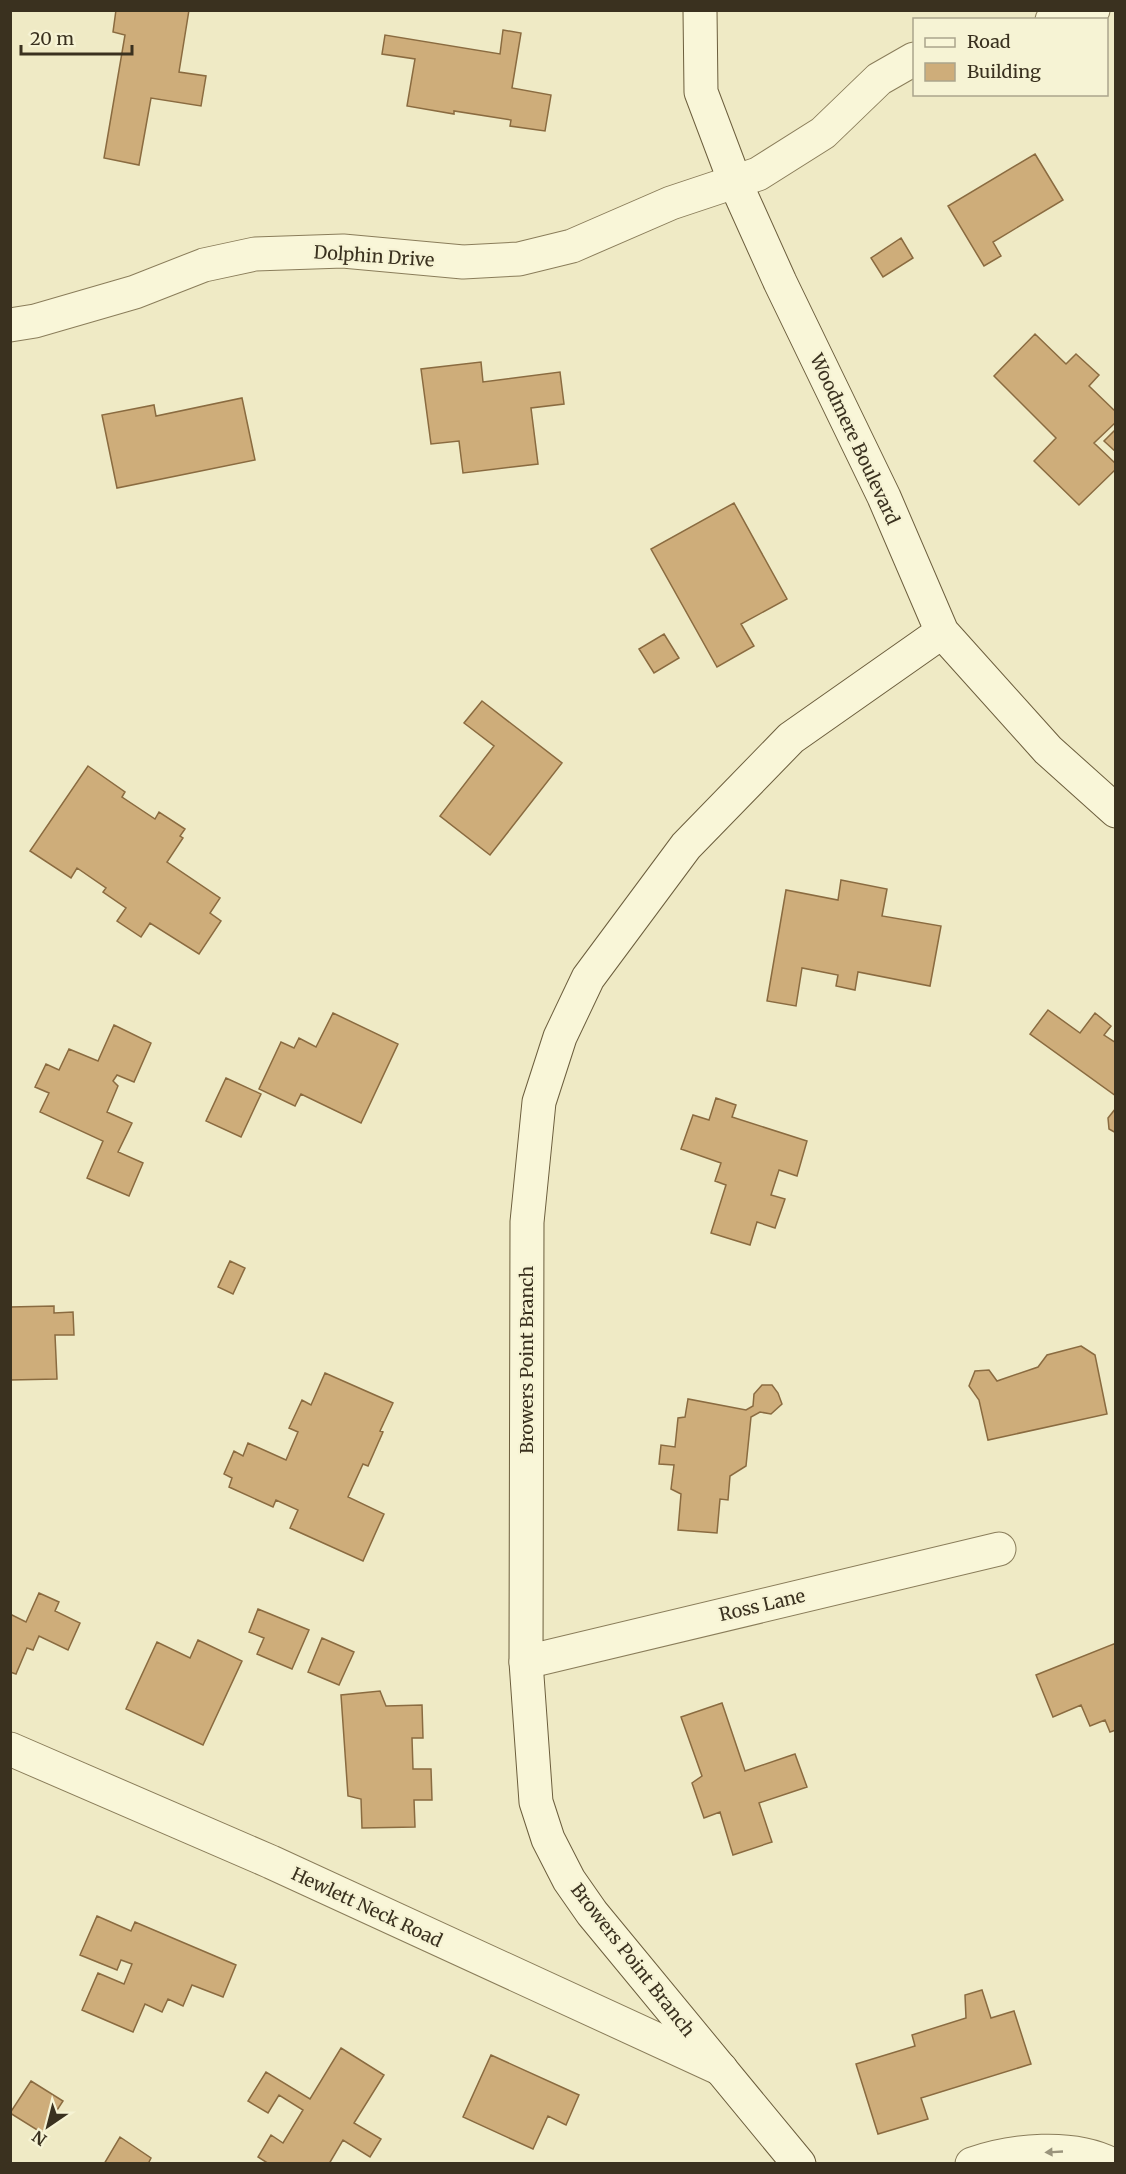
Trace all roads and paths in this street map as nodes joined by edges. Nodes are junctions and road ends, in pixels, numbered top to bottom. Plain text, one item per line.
1 (700, 10) edge
2 (1093, 10) edge
3 (1060, 18) edge
4 (913, 60) edge
5 (735, 182) junction
6 (10, 325) edge
7 (942, 632) junction
8 (1116, 811) edge
9 (999, 1549) dead end
10 (526, 1662) junction
11 (10, 1749) edge
12 (721, 2069) junction
13 (799, 2163) edge
14 (972, 2163) edge
15 (1111, 2163) edge

1 - 5 street, Woodmere Boulevard
2 - 3 street
4 - 5 street, Dolphin Drive
5 - 6 street, Dolphin Drive
5 - 7 street, Woodmere Boulevard
7 - 8 street, Woodmere Boulevard
7 - 10 street, Browers Point Branch
9 - 10 street, Ross Lane
10 - 12 street, Browers Point Branch
11 - 12 street, Hewlett Neck Road
12 - 13 street, Browers Point Branch
15 -> 14 street

